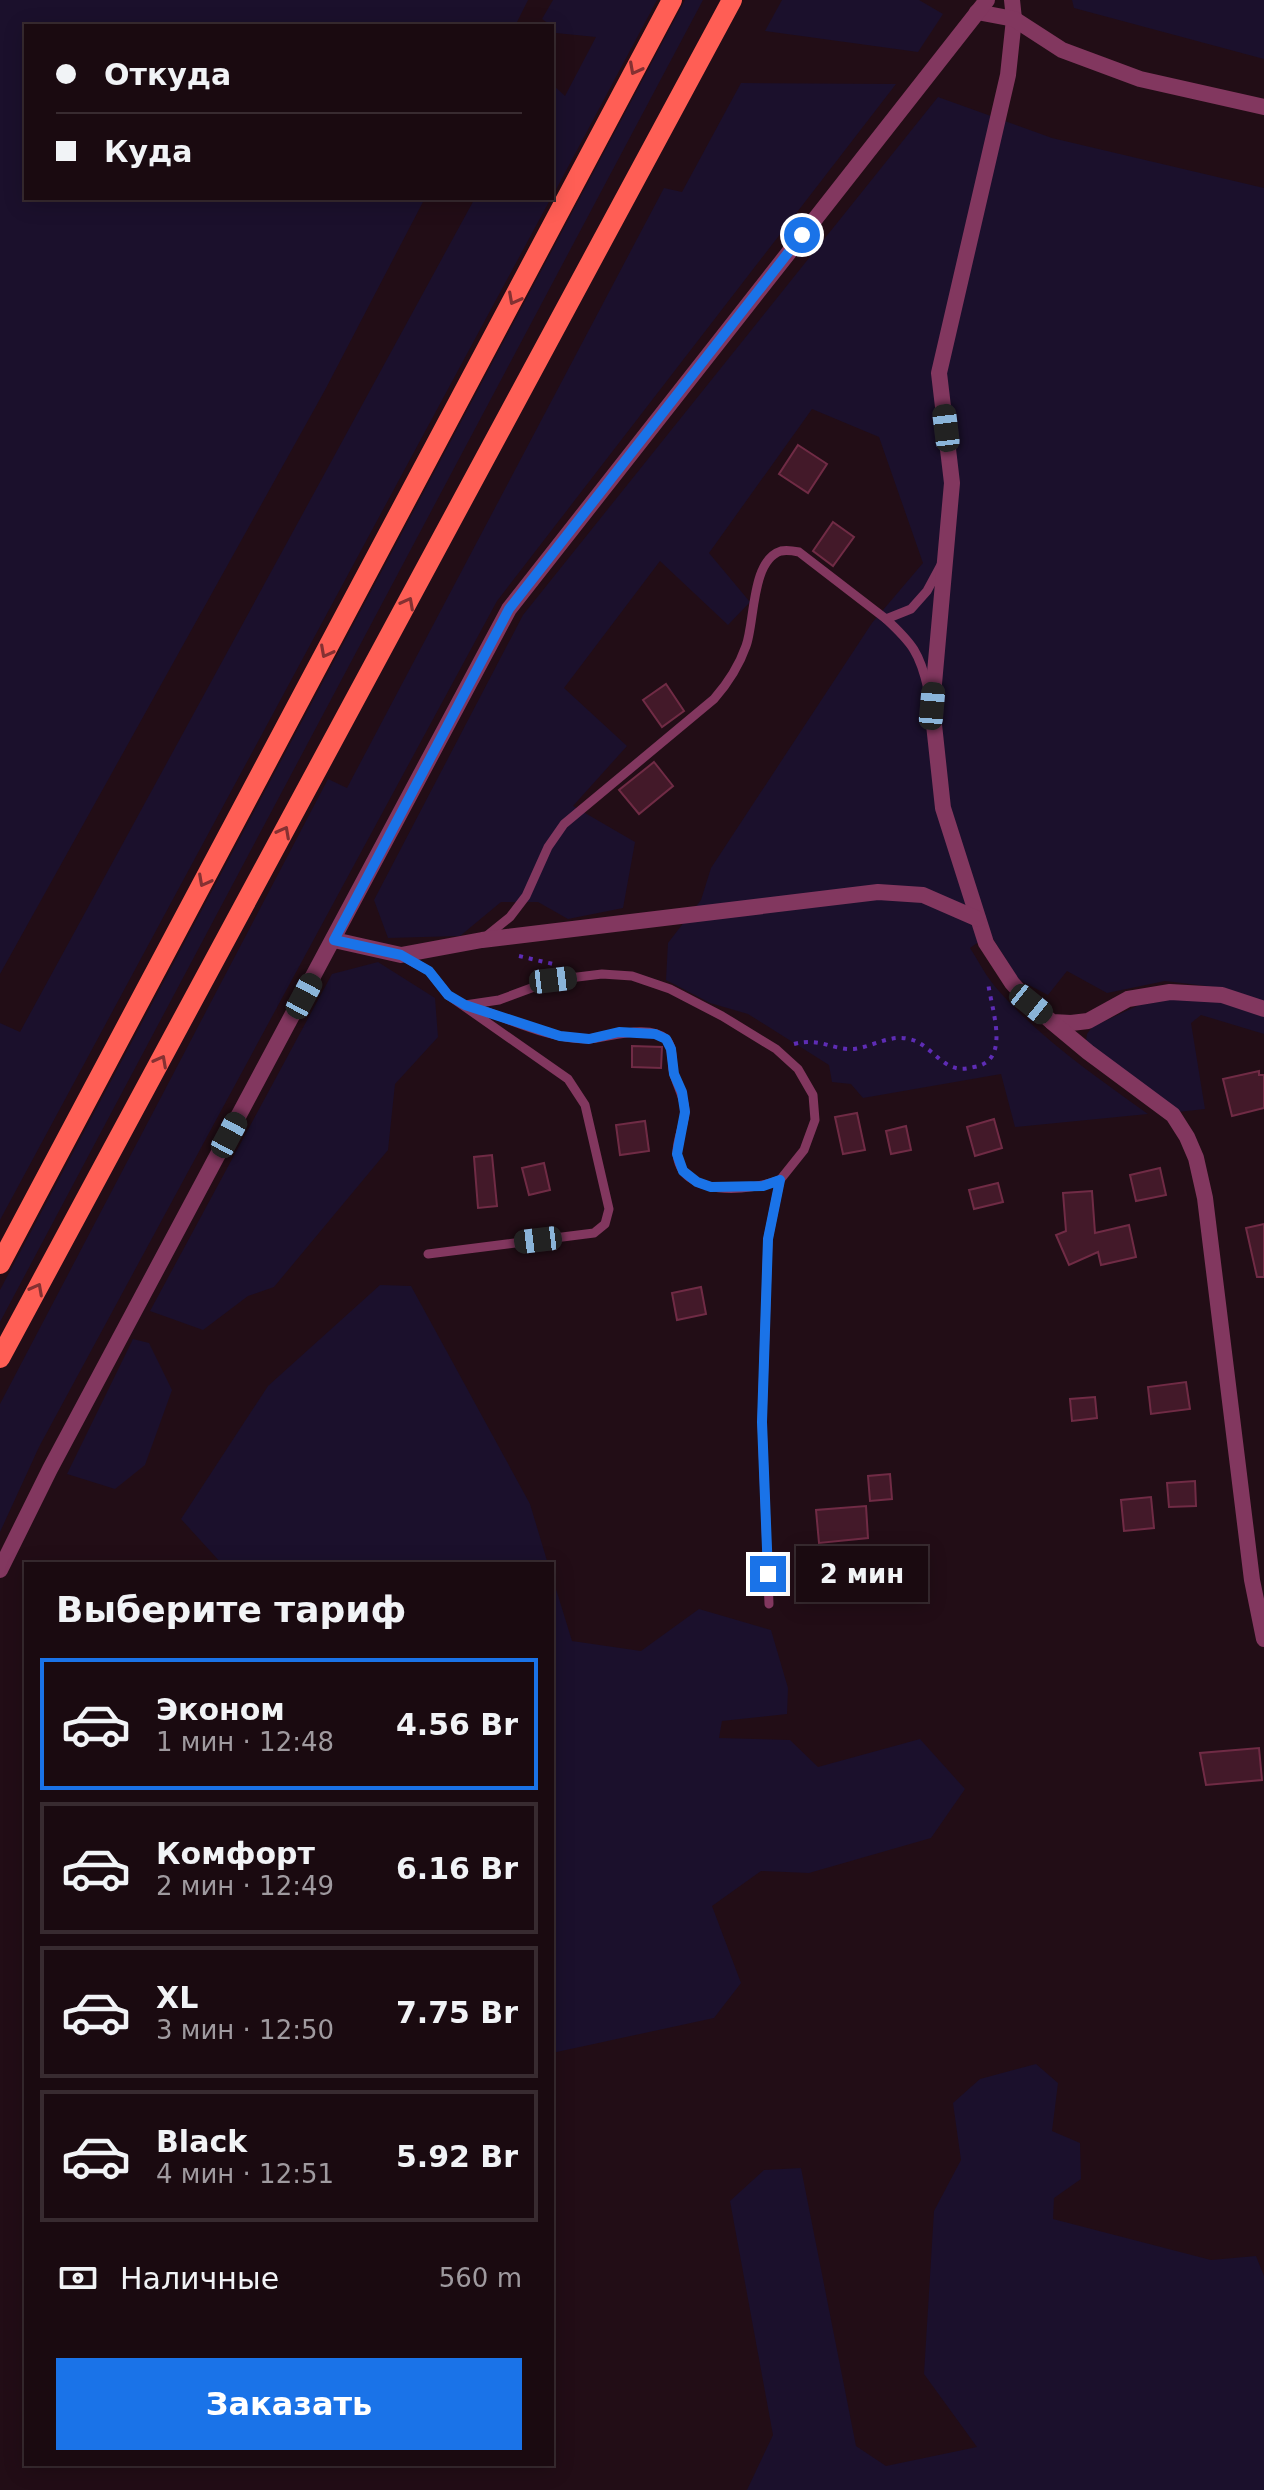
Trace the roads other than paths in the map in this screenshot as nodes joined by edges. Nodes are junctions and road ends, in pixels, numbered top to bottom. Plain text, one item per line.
1 (672, 0) edge
2 (732, 0) edge
3 (1012, 0) edge
4 (982, 6) edge
5 (1014, 19) junction
6 (1264, 107) edge
7 (945, 559) junction
8 (886, 619) junction
9 (932, 706) junction
10 (978, 919) junction
11 (334, 940) junction
12 (482, 940) junction
13 (401, 955) junction
14 (465, 1005) junction
15 (1264, 1009) edge
16 (1052, 1022) junction
17 (780, 1180) junction
18 (428, 1254) dead end
19 (0, 1264) edge
20 (0, 1358) edge
21 (0, 1570) edge
22 (769, 1604) dead end
23 (1264, 1639) edge

1 -> 19 main road
20 -> 2 main road
3 - 5 street
4 - 5 street
4 - 11 street
5 - 6 street
5 - 7 street
7 - 8 lane
7 - 9 street
8 - 9 lane
8 - 12 lane
9 - 10 street
10 - 12 street
10 - 16 street
11 - 13 street
11 - 21 street
12 - 13 street
13 - 14 lane
14 - 17 lane
14 - 17 lane
14 - 18 lane
15 - 16 street
16 - 23 street
17 - 22 lane

